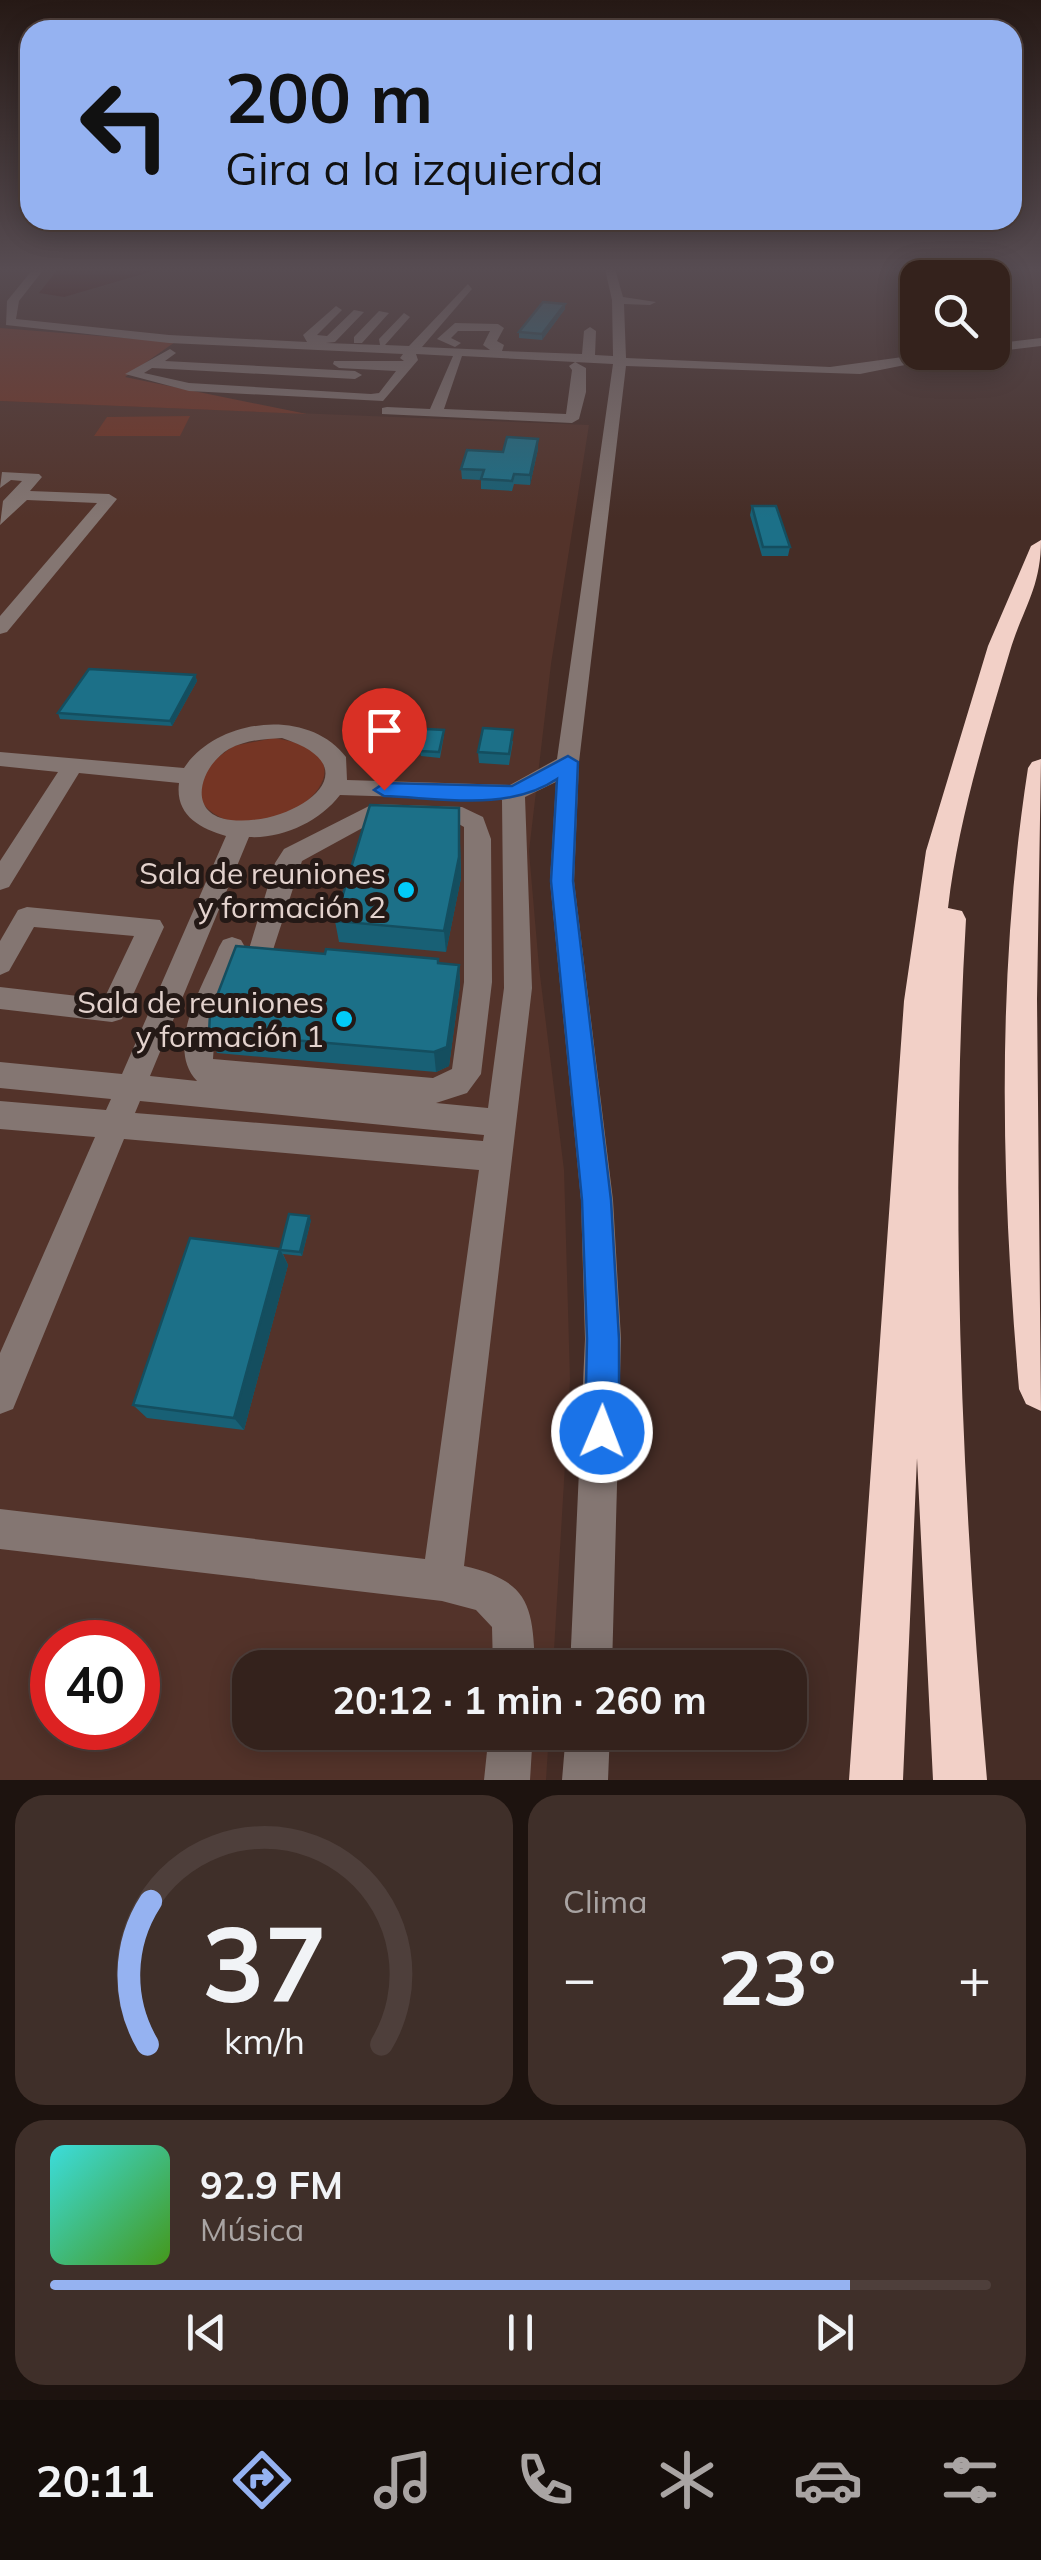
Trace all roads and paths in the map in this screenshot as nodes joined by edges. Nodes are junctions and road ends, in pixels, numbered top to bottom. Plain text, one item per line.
1 (170, 352) edge
2 (234, 352) edge
3 (263, 352) edge
4 (389, 352) edge
5 (411, 352) edge
6 (411, 352) edge
7 (479, 352) edge
8 (517, 352) edge
9 (579, 352) edge
10 (583, 352) edge
11 (629, 352) edge
12 (437, 358) dead end
13 (456, 360) junction
14 (580, 360) junction
15 (631, 360) junction
16 (900, 363) edge
17 (144, 370) junction
18 (399, 371) junction
19 (435, 413) junction
20 (0, 482) edge
21 (0, 512) edge
22 (0, 520) edge
23 (1041, 546) edge
24 (0, 628) edge
25 (0, 760) edge
26 (568, 762) junction
27 (73, 766) junction
28 (968, 766) junction
29 (1041, 768) edge
30 (189, 776) junction
31 (335, 787) junction
32 (512, 793) junction
33 (240, 831) junction
34 (0, 880) edge
35 (192, 944) junction
36 (232, 947) junction
37 (262, 949) junction
38 (292, 952) edge
39 (0, 964) edge
40 (443, 966) edge
41 (478, 969) junction
42 (519, 972) junction
43 (0, 998) edge
44 (0, 1076) edge
45 (131, 1089) junction
46 (0, 1115) edge
47 (115, 1125) junction
48 (500, 1140) junction
49 (1041, 1390) edge
50 (0, 1396) edge
51 (0, 1529) edge
52 (442, 1582) junction
53 (514, 1650) edge
54 (593, 1650) edge
55 (509, 1750) edge
56 (587, 1750) edge
57 (506, 1780) edge
58 (585, 1780) edge
59 (876, 1780) edge
60 (960, 1780) edge

1 - 17 street
2 - 18 street
3 - 18 street
4 - 18 street
5 - 18 street
6 - 18 street
7 - 18 street
8 - 14 street
9 - 14 street
10 - 14 street
11 - 15 street
12 - 13 street
13 - 14 street
13 - 19 street
14 - 15 street
14 - 19 street
15 - 16 street
15 - 26 street
17 - 18 street
17 - 18 street
18 - 19 street
20 - 21 street
22 - 24 street
23 - 28 highway
25 - 27 street
26 - 32 street
26 - 54 street
27 - 30 street
27 - 34 street
28 - 59 highway
28 - 60 highway
29 - 49 highway
30 - 31 street
30 - 33 street
31 - 32 street
31 - 33 street
32 - 42 street
33 - 35 street
35 - 36 street
35 - 45 street
36 - 37 street
36 - 41 street
37 - 38 street
37 - 41 street
39 - 43 street
40 - 41 street
41 - 42 street
42 - 48 street
44 - 45 street
45 - 47 street
45 - 48 street
46 - 47 street
47 - 48 street
47 - 50 street
48 - 52 street
51 - 52 street
52 - 53 street
55 - 57 street
56 - 58 street

